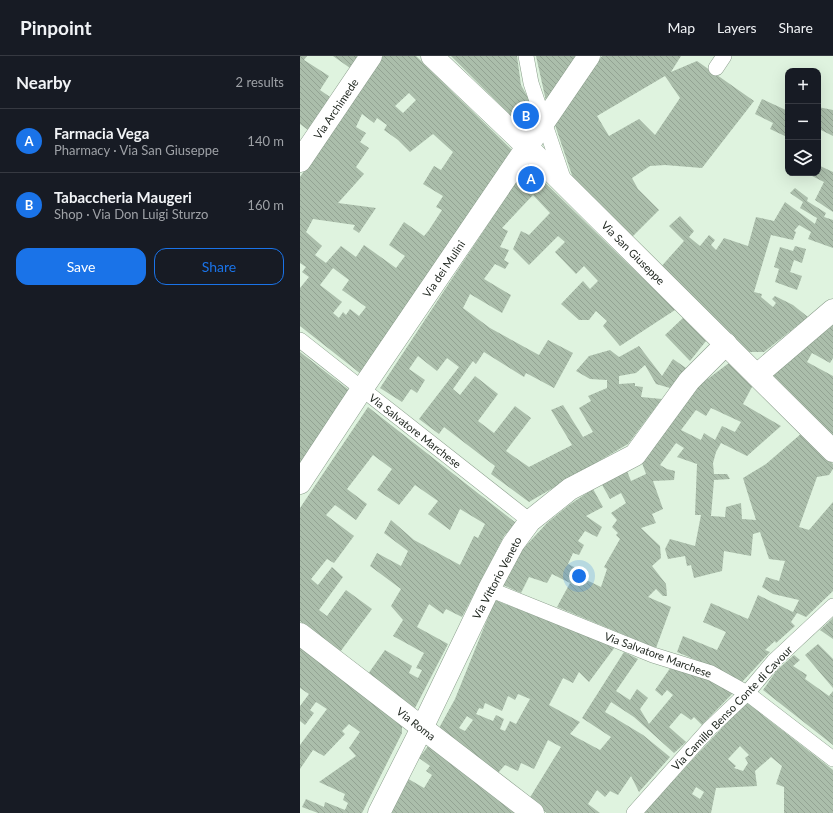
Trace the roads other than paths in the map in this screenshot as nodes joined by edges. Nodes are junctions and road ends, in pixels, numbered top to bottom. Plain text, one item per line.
1 (371, 56) edge
2 (432, 56) edge
3 (526, 56) edge
4 (589, 56) edge
5 (545, 122) junction
6 (527, 148) junction
7 (300, 161) edge
8 (565, 185) junction
9 (833, 310) edge
10 (300, 340) edge
11 (726, 344) junction
12 (757, 375) junction
13 (362, 389) junction
14 (833, 451) edge
15 (300, 483) edge
16 (530, 521) junction
17 (489, 589) junction
18 (833, 606) edge
19 (300, 634) edge
20 (747, 693) junction
21 (422, 728) junction
22 (833, 759) edge
23 (379, 813) edge
24 (533, 813) edge
25 (634, 813) edge

1 - 7 street, Via Archimede
2 - 6 street, Via San Giuseppe
3 - 5 street
4 - 5 street, Via dei Mulini
5 - 6 street, Via dei Mulini
5 - 8 street
6 - 8 street, Via San Giuseppe
6 - 13 street, Via dei Mulini
8 - 11 street, Via San Giuseppe
9 - 12 street
10 - 13 street, Via Salvatore Marchese
11 - 12 street, Via San Giuseppe
11 - 16 street, Via Vittorio Veneto
12 - 14 street, Via San Giuseppe
13 - 15 street, Via dei Mulini
13 - 16 street, Via Salvatore Marchese
16 - 17 street, Via Vittorio Veneto
17 - 20 street, Via Salvatore Marchese
17 - 21 street, Via Vittorio Veneto
18 - 20 street, Via Camillo Benso Conte di Cavour
19 - 21 street, Via Roma
20 - 22 street, Via Salvatore Marchese
20 - 25 street, Via Camillo Benso Conte di Cavour
21 - 23 street, Via Vittorio Veneto
21 - 24 street, Via Roma

